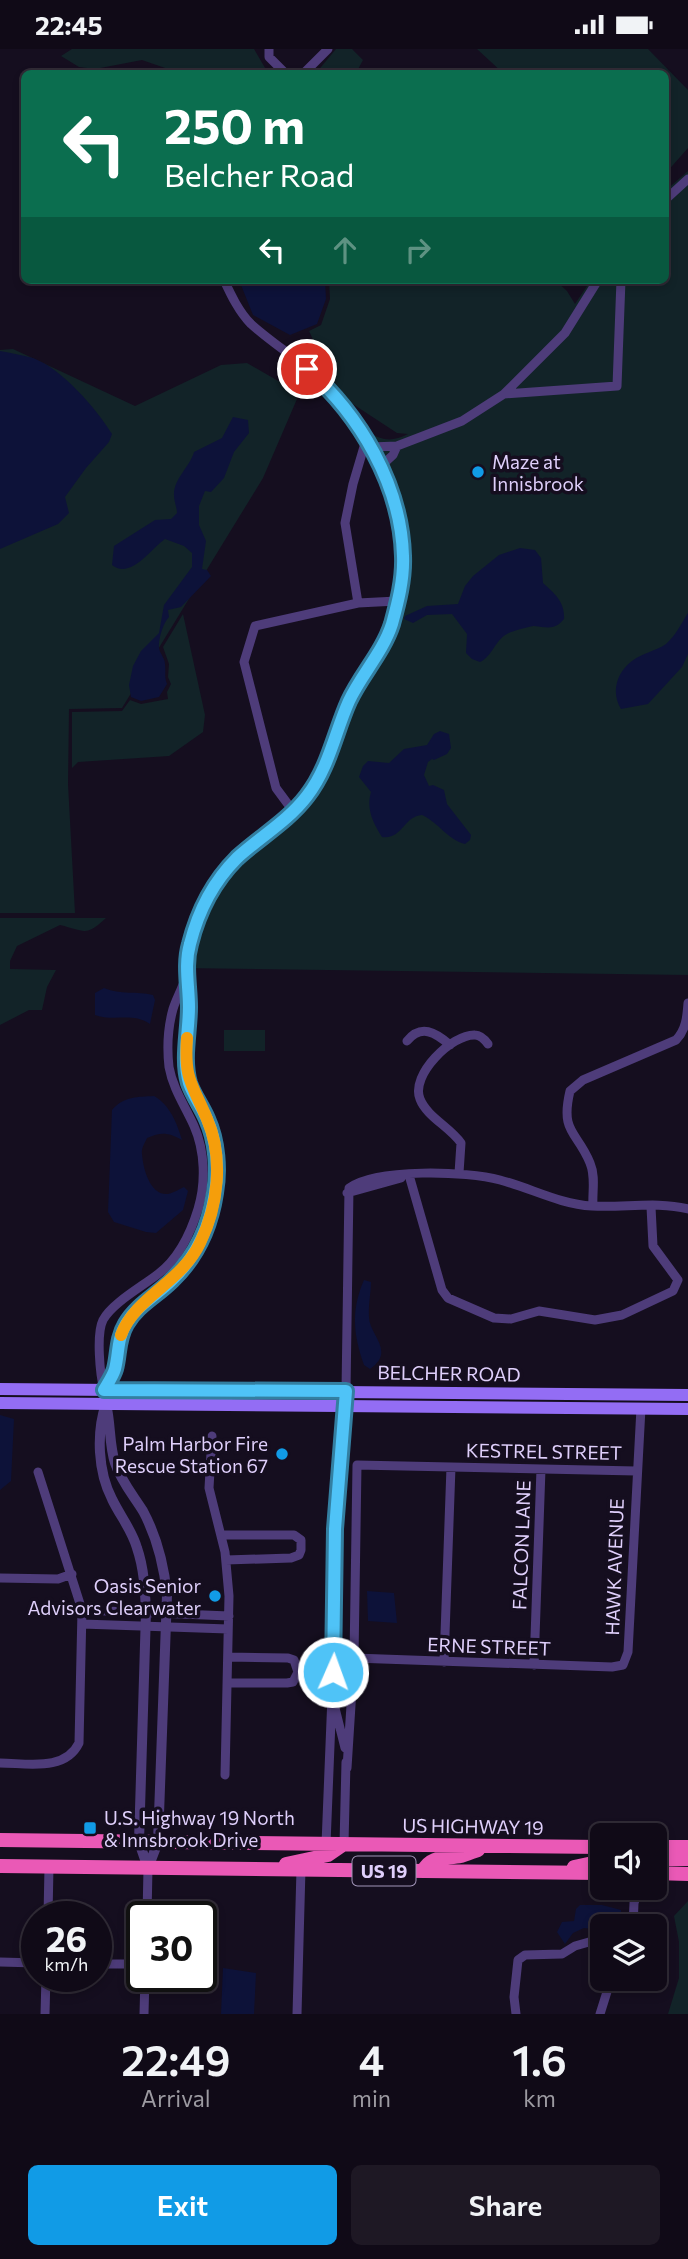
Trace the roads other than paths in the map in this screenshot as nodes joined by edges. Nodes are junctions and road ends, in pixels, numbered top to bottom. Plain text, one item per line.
1 (269, 49) edge
2 (328, 49) edge
3 (282, 70) edge
4 (307, 70) edge
5 (688, 179) edge
6 (669, 196) edge
7 (226, 284) edge
8 (596, 284) edge
9 (621, 284) edge
10 (504, 394) junction
11 (368, 444) junction
12 (397, 446) junction
13 (381, 466) junction
14 (397, 601) junction
15 (358, 603) junction
16 (293, 811) junction
17 (186, 977) junction
18 (688, 1003) edge
19 (171, 1019) junction
20 (189, 1021) junction
21 (407, 1041) dead end
22 (488, 1044) dead end
23 (450, 1045) junction
24 (169, 1049) junction
25 (186, 1050) junction
26 (459, 1173) junction
27 (409, 1175) junction
28 (593, 1206) junction
29 (651, 1207) junction
30 (688, 1209) edge
31 (0, 1389) edge
32 (104, 1390) junction
33 (164, 1390) junction
34 (346, 1391) junction
35 (688, 1395) edge
36 (0, 1403) edge
37 (46, 1403) junction
38 (106, 1404) junction
39 (345, 1406) junction
40 (641, 1408) junction
41 (688, 1409) edge
42 (212, 1436) dead end
43 (451, 1467) junction
44 (541, 1469) junction
45 (636, 1471) junction
46 (38, 1472) dead end
47 (220, 1535) junction
48 (226, 1560) junction
49 (72, 1574) junction
50 (0, 1578) edge
51 (82, 1610) junction
52 (146, 1612) junction
53 (166, 1613) junction
54 (203, 1615) junction
55 (229, 1616) junction
56 (82, 1624) junction
57 (145, 1627) junction
58 (165, 1627) junction
59 (203, 1628) junction
60 (228, 1629) junction
61 (228, 1657) junction
62 (354, 1658) junction
63 (444, 1662) junction
64 (534, 1665) junction
65 (623, 1665) joint
66 (227, 1683) junction
67 (332, 1696) junction
68 (349, 1706) junction
69 (340, 1728) junction
70 (0, 1763) edge
71 (329, 1765) junction
72 (347, 1768) junction
73 (225, 1775) dead end
74 (327, 1801) junction
75 (345, 1802) junction
76 (0, 1840) edge
77 (139, 1842) junction
78 (158, 1842) junction
79 (493, 1846) junction
80 (335, 1847) junction
81 (590, 1847) edge
82 (667, 1847) edge
83 (688, 1847) edge
84 (667, 1859) edge
85 (688, 1859) edge
86 (590, 1863) edge
87 (0, 1866) edge
88 (49, 1867) junction
89 (148, 1868) junction
90 (268, 1869) junction
91 (301, 1869) junction
92 (363, 1870) junction
93 (424, 1871) junction
94 (549, 1872) junction
95 (590, 1873) edge
96 (667, 1873) edge
97 (688, 1874) edge
98 (48, 1901) edge
99 (147, 1901) edge
100 (590, 1943) edge
101 (0, 1962) edge
102 (21, 1963) edge
103 (607, 1991) edge
104 (46, 1992) edge
105 (145, 1992) edge
106 (45, 2014) edge
107 (144, 2014) edge
108 (297, 2014) edge
109 (516, 2014) edge
110 (600, 2014) edge

1 - 3 street
2 - 4 street
5 - 6 street
7 - 11 street
8 - 10 street
9 - 10 street
10 - 12 street
11 - 12 street
11 - 13 street
11 - 15 street
12 - 13 street
13 - 14 street
14 - 15 street
14 - 16 street
15 - 16 street
16 - 17 street
17 - 19 street
17 - 20 street
18 - 28 street
19 - 20 street
19 - 24 street
20 - 25 street
21 - 23 street
22 - 23 street
23 - 26 street
24 - 25 street
24 - 32 street
25 - 32 street
26 - 27 street
26 - 28 street
27 - 29 street
27 - 34 street
28 - 29 street
29 - 30 street
31 - 32 main road, BELCHER ROAD
32 - 33 main road, BELCHER ROAD
32 - 37 main road
33 - 34 main road, BELCHER ROAD
33 - 38 main road
34 - 35 main road, BELCHER ROAD
34 - 39 street
36 - 37 main road, BELCHER ROAD
37 - 38 main road, BELCHER ROAD
38 - 39 main road, BELCHER ROAD
38 - 52 street
38 - 53 street
39 - 40 main road, BELCHER ROAD
39 - 67 street
40 - 41 main road, BELCHER ROAD
40 - 45 street, HAWK AVENUE
42 - 47 street
43 - 44 street, KESTREL STREET
43 - 62 street, KESTREL STREET
43 - 63 street
44 - 45 street, KESTREL STREET
44 - 64 street, FALCON LANE
45 - 65 street, HAWK AVENUE
46 - 49 street
47 - 48 street
47 - 48 street
48 - 55 street
49 - 50 street
49 - 51 street
51 - 52 street
51 - 56 street
52 - 53 street
52 - 57 street
53 - 54 street
53 - 58 street
54 - 55 street
54 - 59 street
55 - 60 street
56 - 57 street
56 - 70 street
57 - 58 street
57 - 77 street
58 - 59 street
58 - 78 street
59 - 60 street
60 - 61 street
61 - 66 street
61 - 66 street
62 - 63 street, ERNE STREET
62 - 68 street
63 - 64 street, ERNE STREET
64 - 65 street, ERNE STREET
66 - 73 street
67 - 69 street
67 - 71 street
68 - 69 street
68 - 72 street
69 - 71 street
69 - 72 street
71 - 74 street
72 - 75 street
74 - 75 street
74 - 80 street
75 - 80 street
76 - 77 highway, US HIGHWAY 19 / US 19
77 - 78 highway, US HIGHWAY 19 / US 19
77 - 89 street
78 - 80 highway, US HIGHWAY 19 / US 19
78 - 89 street
79 - 80 highway, US HIGHWAY 19 / US 19
79 - 81 highway, US HIGHWAY 19 / US 19
79 - 93 highway
80 - 90 highway
80 - 92 highway
82 - 83 highway
84 - 85 highway
86 - 94 highway
87 - 88 highway, US 19
88 - 89 highway, US 19
88 - 98 street
89 - 90 highway, US 19
89 - 99 street
90 - 91 highway, US 19
91 - 92 highway, US 19
91 - 108 street
92 - 93 highway, US 19
93 - 94 highway, US 19
94 - 95 highway, US 19
96 - 97 highway
100 - 109 street
101 - 102 street
103 - 110 street
104 - 106 street
105 - 107 street

